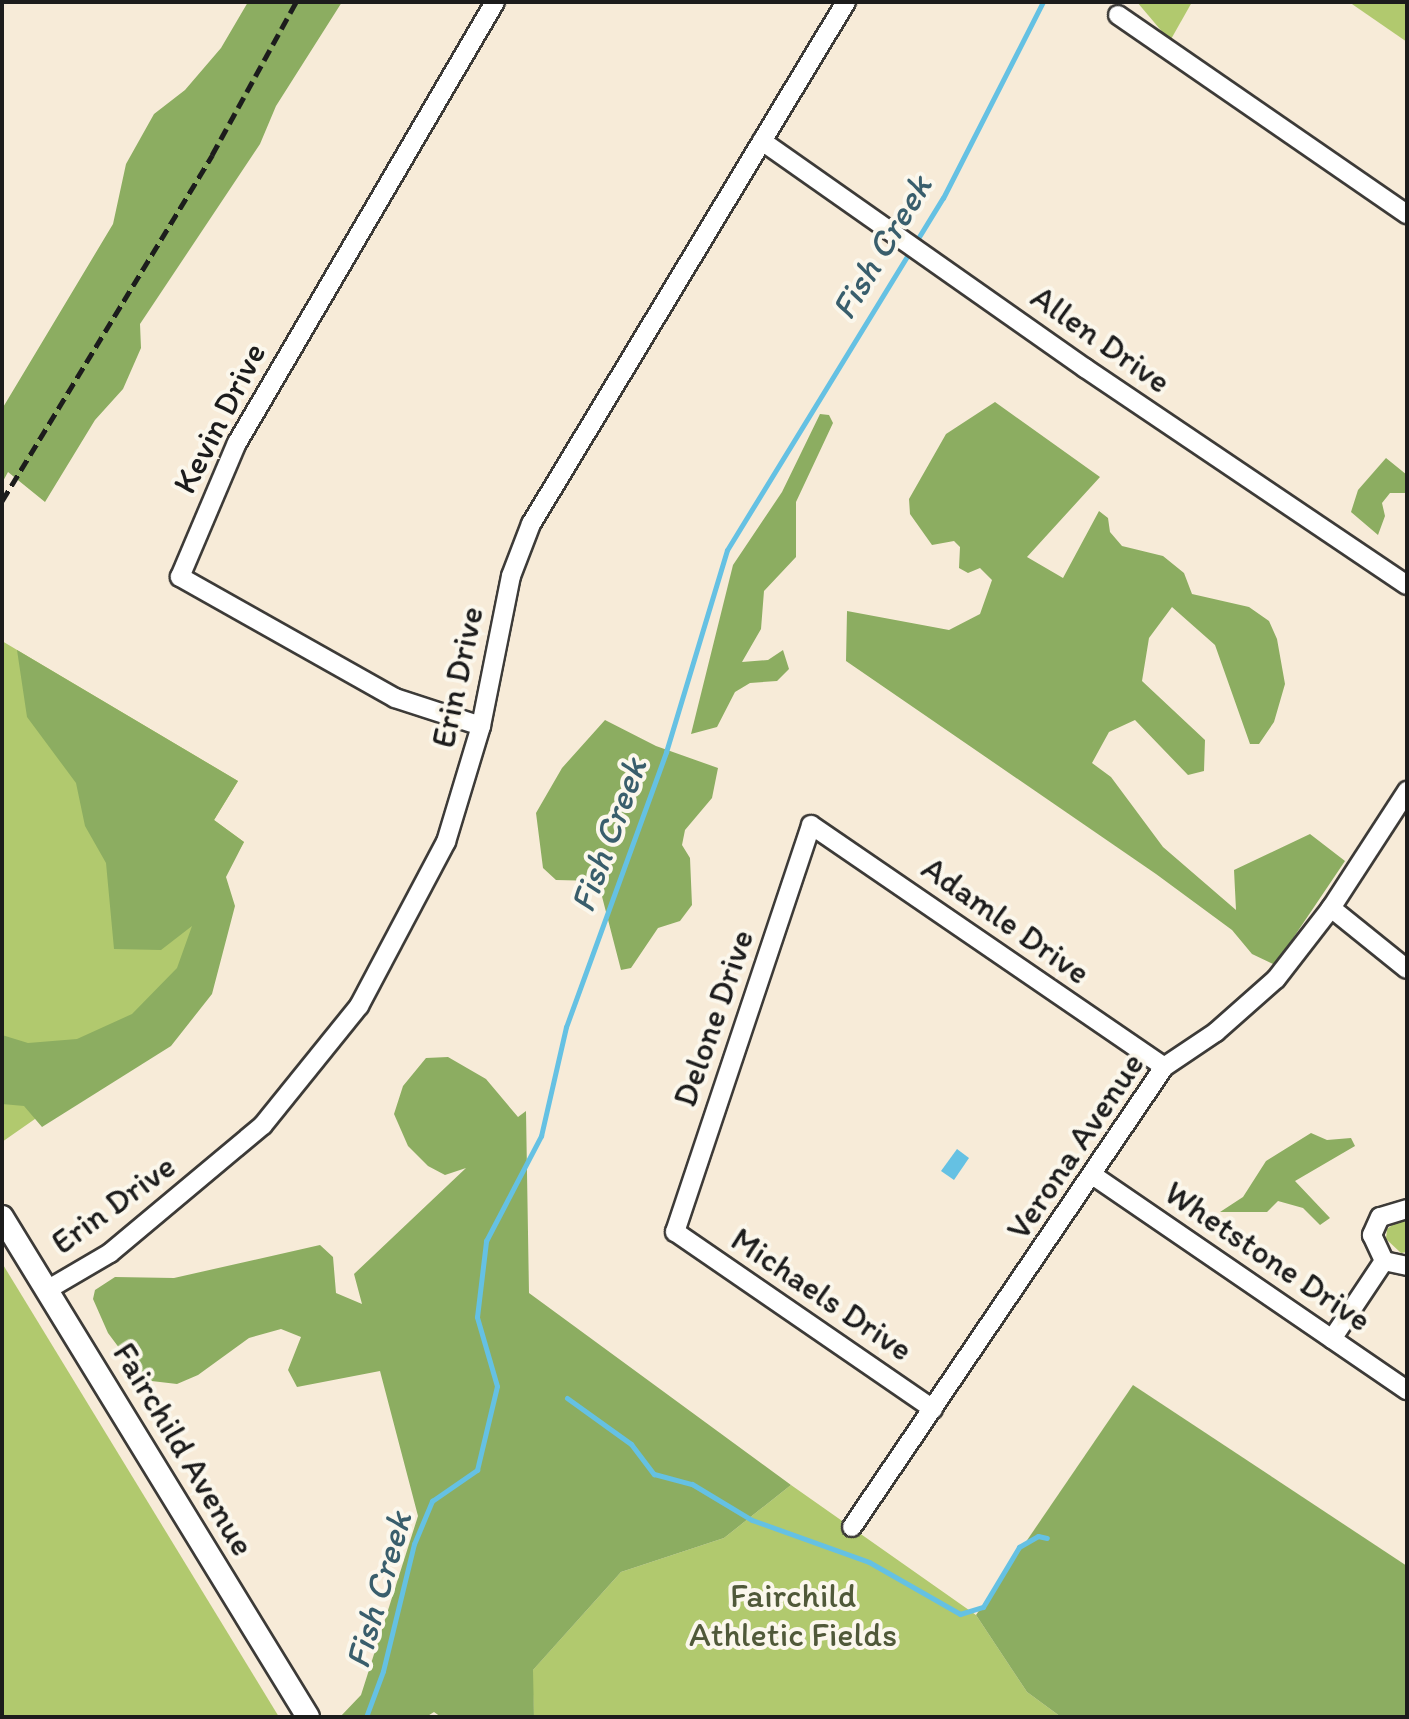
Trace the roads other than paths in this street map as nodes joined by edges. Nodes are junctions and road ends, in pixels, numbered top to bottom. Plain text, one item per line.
1 (495, 2) edge
2 (846, 2) edge
3 (1118, 15) dead end
4 (762, 141) junction
5 (1407, 214) edge
6 (1407, 585) edge
7 (481, 726) junction
8 (1407, 791) edge
9 (811, 825) joint
10 (1331, 908) junction
11 (1407, 969) edge
12 (1164, 1067) junction
13 (1094, 1176) junction
14 (1407, 1209) edge
15 (2, 1217) edge
16 (675, 1232) joint
17 (1384, 1261) junction
18 (1407, 1266) edge
19 (47, 1290) junction
20 (1332, 1339) junction
21 (1407, 1390) edge
22 (933, 1409) junction
23 (852, 1527) dead end
24 (308, 1717) edge

1 - 7 street, Kevin Drive
2 - 4 street, Erin Drive
3 - 5 street
4 - 6 street, Allen Drive
4 - 7 street, Erin Drive
7 - 19 street, Erin Drive
8 - 10 street, Verona Avenue
9 - 12 street, Adamle Drive
9 - 16 street, Delone Drive
10 - 11 street
10 - 12 street, Verona Avenue
12 - 13 street, Verona Avenue
13 - 20 street, Whetstone Drive
13 - 22 street, Verona Avenue
14 - 17 street
15 - 19 main road, Fairchild Avenue
16 - 22 street, Michaels Drive
17 - 18 street
17 - 20 street
19 - 24 main road, Fairchild Avenue
20 - 21 street, Whetstone Drive
22 - 23 street, Verona Avenue

